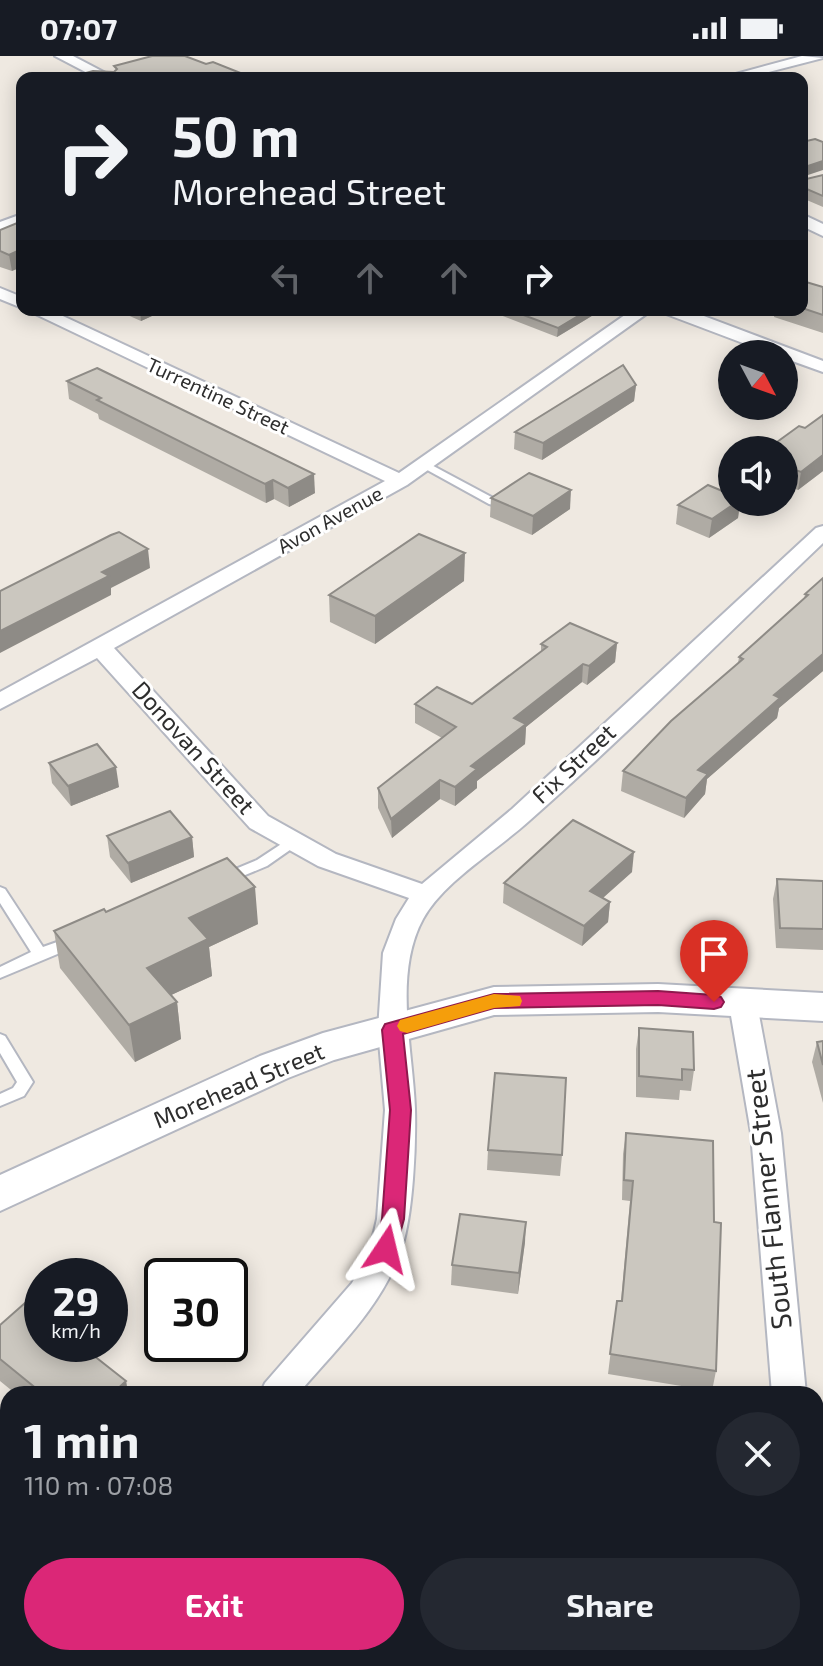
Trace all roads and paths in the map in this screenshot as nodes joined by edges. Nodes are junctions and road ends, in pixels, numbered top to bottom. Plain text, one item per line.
1 (62, 56) edge
2 (818, 56) edge
3 (95, 72) edge
4 (753, 72) edge
5 (49, 316) edge
6 (635, 316) edge
7 (688, 316) edge
8 (823, 367) edge
9 (424, 464) junction
10 (400, 481) junction
11 (493, 502) edge
12 (823, 532) edge
13 (100, 647) junction
14 (0, 702) edge
15 (292, 842) junction
16 (218, 882) edge
17 (0, 892) edge
18 (426, 894) junction
19 (86, 937) edge
20 (40, 954) junction
21 (0, 973) edge
22 (743, 1004) junction
23 (823, 1007) edge
24 (392, 1030) junction
25 (0, 1040) edge
26 (0, 1100) edge
27 (0, 1194) edge
28 (284, 1386) edge
29 (788, 1386) edge

1 - 3 street
2 - 4 street
5 - 10 street, Turrentine Street
6 - 9 street, Avon Avenue
7 - 8 street
9 - 10 street, Avon Avenue
9 - 11 lane
10 - 13 street, Avon Avenue
12 - 18 street, Fix Street
13 - 14 street, Avon Avenue
13 - 15 street, Donovan Street
15 - 16 lane
15 - 18 street, Donovan Street
17 - 20 lane
18 - 24 street, Fix Street
19 - 20 lane
20 - 21 lane
22 - 23 street, Morehead Street
22 - 24 street, Morehead Street
22 - 29 street, South Flanner Street
24 - 27 street, Morehead Street
24 - 28 street, Fix Street
25 - 26 lane

